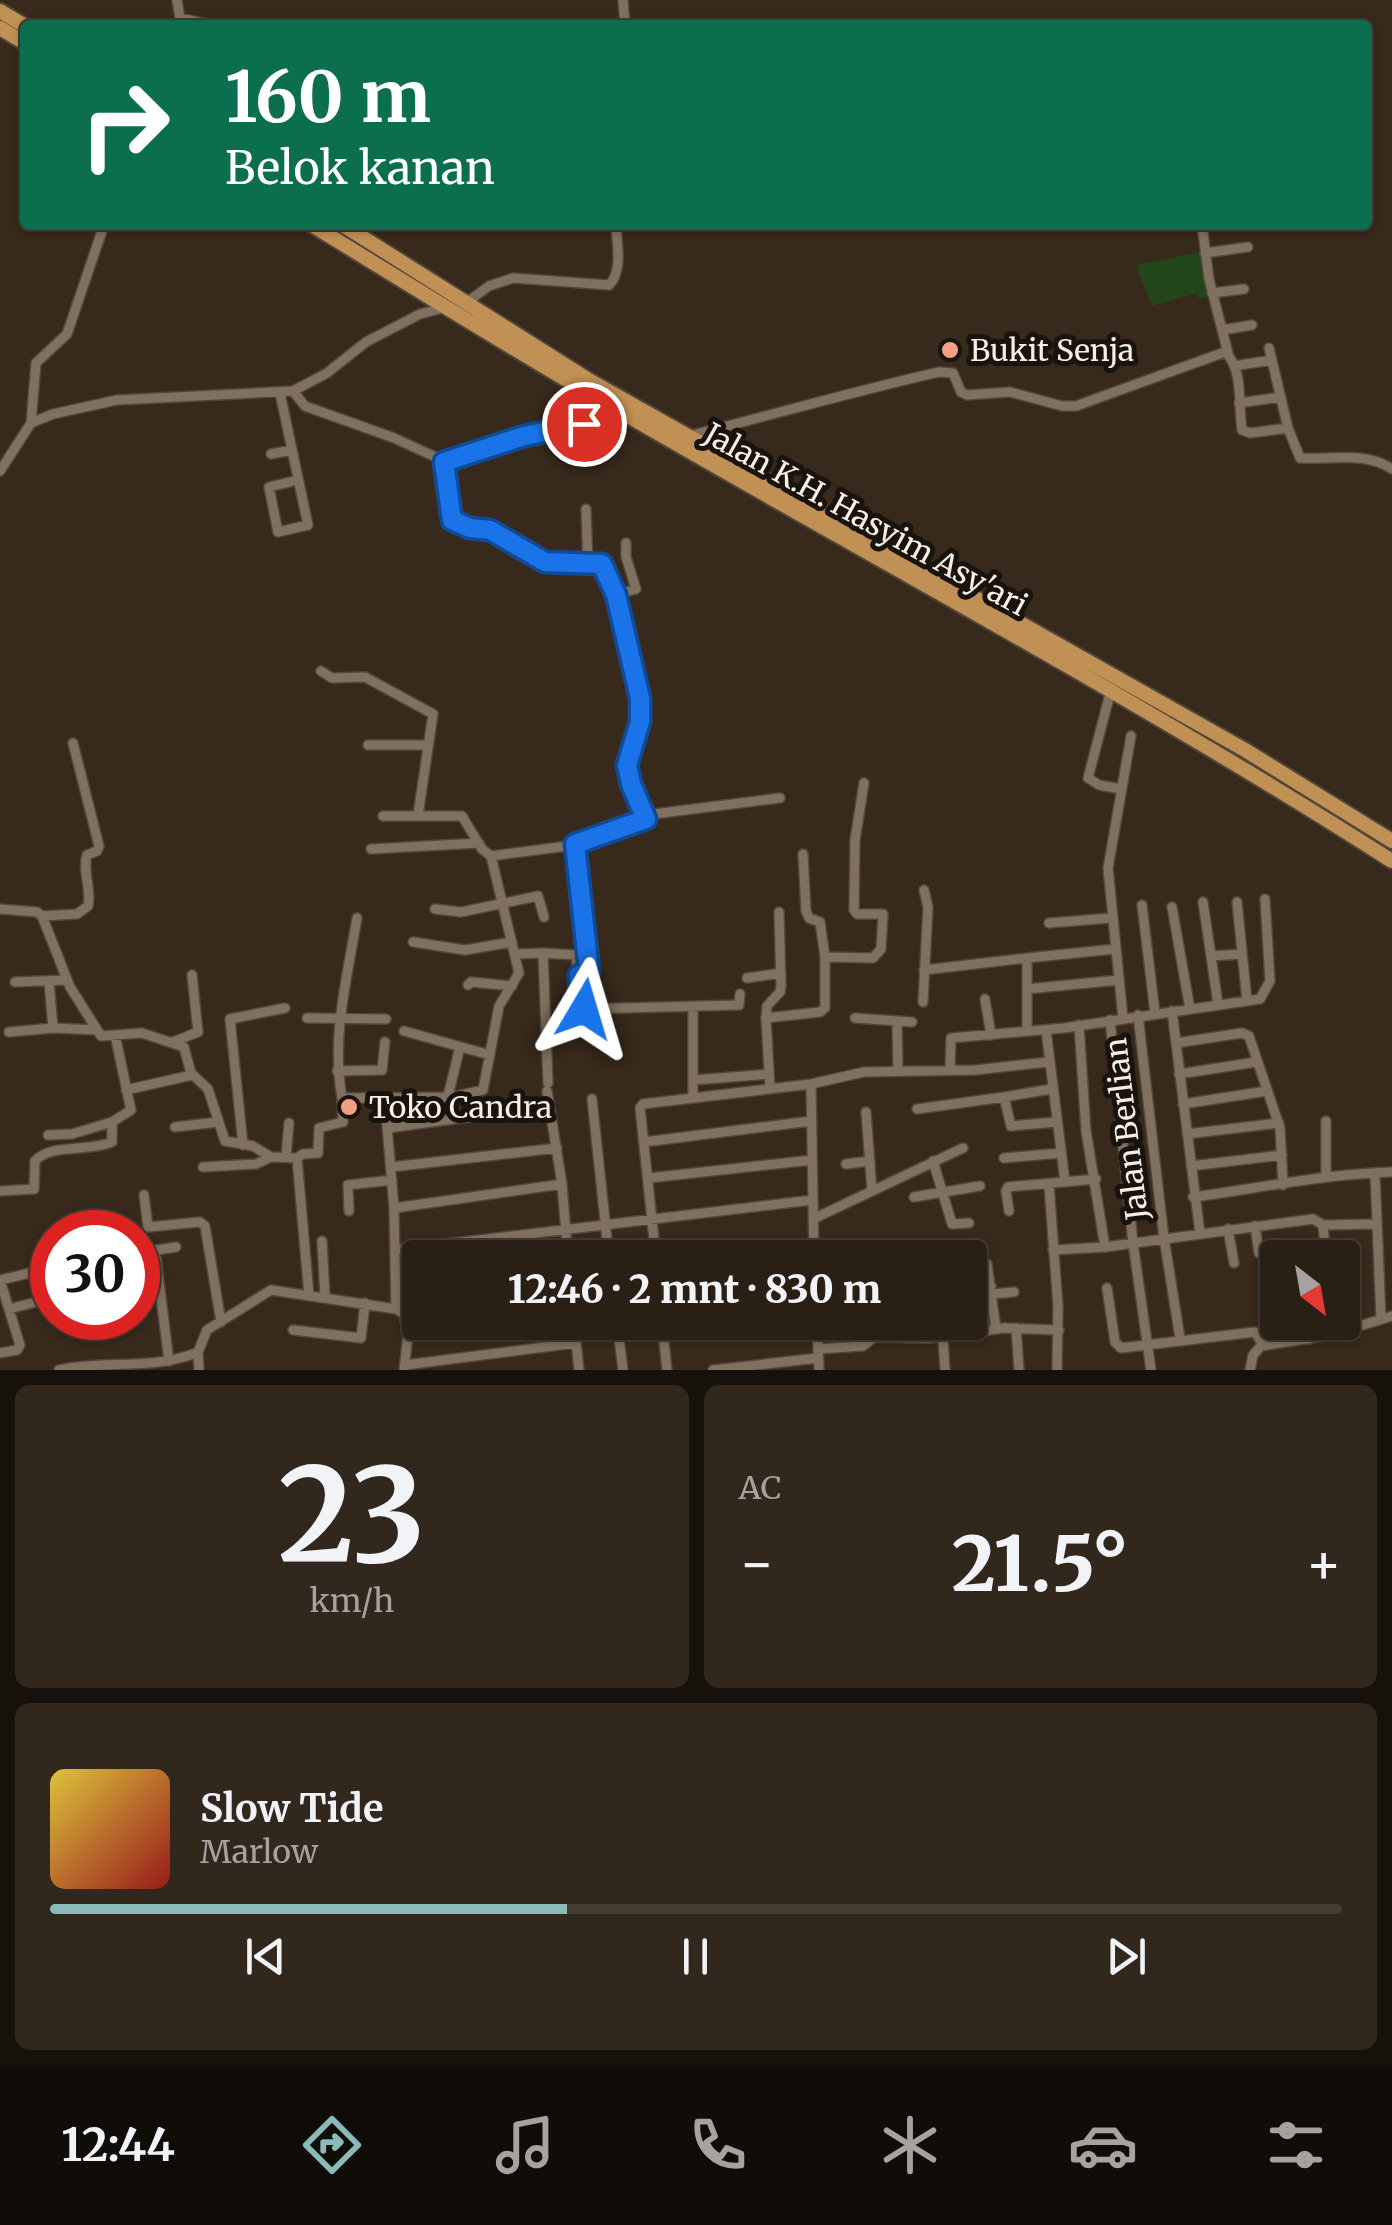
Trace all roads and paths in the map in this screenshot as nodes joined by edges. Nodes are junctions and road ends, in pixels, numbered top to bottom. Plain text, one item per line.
1 (177, 0) edge
2 (189, 20) edge
3 (102, 230) edge
4 (320, 230) edge
5 (336, 230) edge
6 (351, 230) edge
7 (616, 230) edge
8 (1203, 230) edge
9 (1248, 247) dead end
10 (350, 248) junction
11 (1205, 253) junction
12 (1244, 288) dead end
13 (1212, 292) junction
14 (466, 303) junction
15 (446, 308) junction
16 (1252, 324) dead end
17 (1222, 330) junction
18 (1269, 348) dead end
19 (1228, 354) junction
20 (1272, 360) junction
21 (1234, 366) junction
22 (293, 390) junction
23 (280, 392) junction
24 (1280, 397) junction
25 (1239, 403) junction
26 (602, 418) dead end
27 (31, 424) junction
28 (1288, 428) junction
29 (685, 437) junction
30 (292, 450) junction
31 (271, 454) dead end
32 (444, 462) junction
33 (1392, 469) edge
34 (0, 471) edge
35 (298, 480) junction
36 (586, 509) dead end
37 (626, 543) dead end
38 (626, 557) junction
39 (588, 564) junction
40 (602, 564) junction
41 (616, 595) junction
42 (321, 671) dead end
43 (1111, 689) junction
44 (1131, 736) dead end
45 (73, 742) dead end
46 (368, 745) dead end
47 (427, 745) junction
48 (864, 783) dead end
49 (1121, 789) junction
50 (780, 798) dead end
51 (418, 815) junction
52 (646, 815) junction
53 (383, 816) dead end
54 (1392, 841) edge
55 (479, 843) junction
56 (575, 844) junction
57 (371, 849) dead end
58 (803, 854) dead end
59 (491, 856) junction
60 (1392, 862) edge
61 (924, 890) dead end
62 (1265, 900) dead end
63 (1203, 902) dead end
64 (1237, 902) dead end
65 (504, 904) junction
66 (1142, 905) dead end
67 (1172, 907) dead end
68 (0, 909) edge
69 (435, 909) dead end
70 (779, 912) dead end
71 (42, 916) junction
72 (544, 917) dead end
73 (357, 918) dead end
74 (1112, 918) junction
75 (1050, 923) dead end
76 (414, 942) dead end
77 (512, 942) junction
78 (1115, 949) junction
79 (543, 952) junction
80 (515, 954) junction
81 (1242, 954) junction
82 (1211, 956) junction
83 (825, 957) junction
84 (1026, 958) junction
85 (924, 970) junction
86 (781, 973) junction
87 (192, 975) dead end
88 (579, 975) junction
89 (746, 978) dead end
90 (66, 980) junction
91 (1118, 980) junction
92 (15, 982) dead end
93 (49, 982) junction
94 (468, 985) dead end
95 (512, 986) junction
96 (1026, 989) junction
97 (740, 994) dead end
98 (985, 999) dead end
99 (1247, 1001) junction
100 (923, 1002) dead end
101 (1218, 1004) junction
102 (693, 1007) junction
103 (285, 1008) dead end
104 (1190, 1009) junction
105 (1172, 1012) junction
106 (1155, 1013) junction
107 (1138, 1015) junction
108 (339, 1016) junction
109 (307, 1018) dead end
110 (766, 1018) junction
111 (854, 1018) dead end
112 (1123, 1018) junction
113 (386, 1020) dead end
114 (1110, 1020) junction
115 (897, 1022) junction
116 (912, 1022) dead end
117 (1079, 1025) junction
118 (53, 1028) junction
119 (97, 1030) junction
120 (1046, 1030) junction
121 (1028, 1031) junction
122 (9, 1032) dead end
123 (404, 1032) dead end
124 (115, 1035) junction
125 (991, 1035) junction
126 (174, 1042) junction
127 (384, 1042) dead end
128 (1176, 1043) junction
129 (460, 1047) junction
130 (490, 1056) junction
131 (1048, 1062) junction
132 (1256, 1062) junction
133 (950, 1070) junction
134 (337, 1071) junction
135 (898, 1071) junction
136 (769, 1074) junction
137 (1180, 1074) junction
138 (192, 1075) junction
139 (693, 1080) junction
140 (810, 1084) junction
141 (770, 1089) junction
142 (126, 1090) junction
143 (1052, 1090) junction
144 (1267, 1091) junction
145 (448, 1096) junction
146 (693, 1096) junction
147 (1004, 1097) junction
148 (342, 1098) junction
149 (592, 1099) dead end
150 (1183, 1104) junction
151 (550, 1106) junction
152 (917, 1110) dead end
153 (866, 1112) dead end
154 (386, 1114) dead end
155 (811, 1121) junction
156 (112, 1122) junction
157 (218, 1122) junction
158 (1056, 1122) junction
159 (1279, 1122) junction
160 (1326, 1122) dead end
161 (289, 1124) dead end
162 (175, 1127) dead end
163 (388, 1128) junction
164 (1187, 1134) junction
165 (48, 1136) dead end
166 (644, 1142) junction
167 (242, 1145) junction
168 (557, 1148) junction
169 (963, 1148) dead end
170 (1061, 1154) junction
171 (1282, 1155) junction
172 (271, 1156) junction
173 (291, 1158) junction
174 (1004, 1158) dead end
175 (812, 1160) junction
176 (933, 1161) junction
177 (870, 1162) junction
178 (846, 1164) dead end
179 (203, 1166) dead end
180 (1191, 1166) junction
181 (391, 1167) junction
182 (1392, 1172) edge
183 (1374, 1173) junction
184 (1326, 1175) junction
185 (649, 1178) junction
186 (1096, 1179) junction
187 (392, 1180) junction
188 (1065, 1182) junction
189 (562, 1184) junction
190 (1049, 1185) junction
191 (1284, 1185) junction
192 (980, 1186) dead end
193 (0, 1190) edge
194 (942, 1191) junction
195 (872, 1192) junction
196 (144, 1195) dead end
197 (914, 1197) dead end
198 (1193, 1198) junction
199 (812, 1200) junction
200 (394, 1208) junction
201 (350, 1211) dead end
202 (1008, 1211) dead end
203 (813, 1219) junction
204 (652, 1220) junction
205 (969, 1223) dead end
206 (1377, 1224) junction
207 (1324, 1225) junction
208 (605, 1226) junction
209 (1255, 1226) junction
210 (1228, 1229) junction
211 (565, 1230) junction
212 (1200, 1233) junction
213 (1164, 1238) junction
214 (566, 1240) edge
215 (607, 1240) edge
216 (654, 1240) edge
217 (814, 1240) edge
218 (1325, 1240) edge
219 (322, 1241) dead end
220 (1132, 1243) junction
221 (1106, 1246) junction
222 (176, 1247) dead end
223 (160, 1249) edge
224 (395, 1250) junction
225 (1053, 1250) junction
226 (1259, 1254) dead end
227 (1234, 1263) dead end
228 (987, 1267) edge
229 (30, 1272) edge
230 (0, 1280) edge
231 (160, 1284) edge
232 (1107, 1288) dead end
233 (402, 1289) edge
234 (987, 1289) edge
235 (397, 1290) junction
236 (992, 1290) junction
237 (1014, 1292) dead end
238 (308, 1294) junction
239 (325, 1297) junction
240 (365, 1303) junction
241 (30, 1304) edge
242 (396, 1308) junction
243 (10, 1309) junction
244 (402, 1313) edge
245 (1389, 1317) edge
246 (220, 1322) junction
247 (1360, 1326) edge
248 (1016, 1328) junction
249 (996, 1329) junction
250 (293, 1330) dead end
251 (987, 1330) edge
252 (1059, 1330) junction
253 (1180, 1338) junction
254 (407, 1340) edge
255 (576, 1340) edge
256 (619, 1340) edge
257 (664, 1340) edge
258 (818, 1340) edge
259 (870, 1340) edge
260 (942, 1340) edge
261 (1301, 1340) edge
262 (1148, 1343) junction
263 (576, 1344) junction
264 (1263, 1345) junction
265 (198, 1352) junction
266 (0, 1353) edge
267 (818, 1353) junction
268 (169, 1361) junction
269 (1150, 1365) edge
270 (105, 1366) edge
271 (405, 1368) edge
272 (59, 1370) edge
273 (200, 1370) edge
274 (579, 1370) edge
275 (623, 1370) edge
276 (667, 1370) edge
277 (713, 1370) edge
278 (818, 1370) edge
279 (945, 1370) edge
280 (1019, 1370) edge
281 (1058, 1370) edge
282 (1250, 1370) edge

1 - 2 street
3 - 27 street
4 - 10 highway, Jalan K.H. Hasyim Asy'ari
5 - 10 highway
6 - 14 highway, Jalan K.H. Hasyim Asy'ari
7 - 14 street
8 - 11 street
9 - 11 street
10 - 15 highway, Jalan K.H. Hasyim Asy'ari
11 - 13 street
12 - 13 street
13 - 17 street
14 - 29 highway, Jalan K.H. Hasyim Asy'ari
15 - 22 street
15 - 43 highway, Jalan K.H. Hasyim Asy'ari
16 - 17 street
17 - 19 street
18 - 20 street
19 - 21 street
19 - 29 street
20 - 21 street
20 - 24 street
21 - 25 street
22 - 23 street
22 - 32 street
23 - 27 street
23 - 30 street
24 - 25 street
24 - 28 street
25 - 28 street
26 - 32 street
27 - 34 street
28 - 33 street
29 - 54 highway, Jalan K.H. Hasyim Asy'ari
30 - 31 street
30 - 35 street
32 - 39 street
35 - 35 street
36 - 39 street
37 - 38 street
38 - 40 street
38 - 41 street
39 - 40 street
40 - 41 street
41 - 52 street
42 - 47 street
43 - 49 street
43 - 60 highway, Jalan K.H. Hasyim Asy'ari
44 - 49 street
45 - 71 street
46 - 47 street
47 - 51 street
48 - 83 street
49 - 74 street
50 - 52 street
51 - 53 street
51 - 55 street
52 - 56 street
55 - 57 street
55 - 59 street
56 - 59 street
56 - 88 street
58 - 83 street
59 - 65 street
61 - 85 street
62 - 99 street
63 - 82 street
64 - 81 street
65 - 69 street
65 - 72 street
65 - 77 street
66 - 106 street
67 - 104 street
68 - 71 street
70 - 86 street
71 - 90 street
73 - 108 street
74 - 75 street
74 - 78 street
76 - 77 street
77 - 80 street
78 - 84 street
78 - 91 street
79 - 80 street
79 - 88 street
79 - 151 street
80 - 95 street
81 - 82 street
81 - 99 street
82 - 101 street
83 - 110 street
84 - 85 street
84 - 96 street
85 - 100 street
86 - 89 street
86 - 110 street
87 - 126 street
88 - 102 street
90 - 93 street
90 - 119 street
91 - 96 street
91 - 112 street
92 - 93 street
93 - 118 street
94 - 95 street
95 - 130 street
96 - 121 street
97 - 102 street
98 - 125 street
99 - 101 street
101 - 104 street
102 - 139 street
103 - 167 street
104 - 105 street
105 - 106 street
105 - 128 street
106 - 107 street
107 - 112 street
107 - 213 street, Jalan Berlian
108 - 109 street
108 - 113 street
108 - 134 street
110 - 136 street
111 - 115 street
112 - 114 street
114 - 117 street
114 - 220 street
115 - 116 street
115 - 135 street
117 - 120 street
117 - 186 street
118 - 119 street
118 - 122 street
119 - 124 street
120 - 121 street
120 - 131 street
121 - 125 street
123 - 129 street
124 - 126 street
124 - 142 street
125 - 133 street
126 - 138 street
127 - 134 street
128 - 132 street
128 - 137 street
129 - 130 street
129 - 145 street
130 - 145 street
131 - 133 street
131 - 143 street
132 - 137 street
132 - 144 street
133 - 135 street
134 - 148 street
135 - 140 street
136 - 139 street
136 - 141 street
137 - 150 street
138 - 142 street
138 - 157 street
139 - 146 street
140 - 141 street
140 - 155 street
141 - 146 street
142 - 156 street
143 - 147 street
143 - 158 street
144 - 150 street
144 - 159 street
145 - 148 street
146 - 166 street
147 - 152 street
147 - 158 street
148 - 173 street
149 - 208 street
150 - 164 street
151 - 163 street
151 - 168 street
153 - 177 street
154 - 163 street
155 - 166 street
155 - 175 street
156 - 165 street
156 - 193 street
157 - 162 street
157 - 167 street
158 - 170 street
159 - 164 street
159 - 171 street
160 - 184 street
161 - 173 street
163 - 181 street
164 - 180 street
166 - 185 street
167 - 172 street
168 - 181 street
168 - 189 street
169 - 176 street
170 - 174 street
170 - 188 street
171 - 180 street
171 - 191 street
172 - 173 street
172 - 179 street
173 - 238 street
175 - 185 street
175 - 199 street
176 - 194 street
176 - 195 street
177 - 178 street
177 - 195 street
180 - 198 street
181 - 187 street
182 - 183 street
183 - 184 street
183 - 206 street
184 - 191 street
185 - 204 street
186 - 188 street
186 - 221 street
187 - 200 street
187 - 201 street
188 - 190 street
189 - 200 street
189 - 211 street
190 - 202 street
190 - 225 street
191 - 198 street
192 - 194 street
194 - 197 street
194 - 205 street
195 - 203 street
196 - 246 street
198 - 212 street
199 - 203 street
199 - 204 street
200 - 224 street
203 - 217 street
204 - 208 street
204 - 216 street
206 - 207 street
206 - 245 street
207 - 209 street
207 - 218 street
208 - 211 street
208 - 215 street
209 - 210 street
209 - 226 street
210 - 212 street
210 - 227 street
211 - 214 street
211 - 224 street
212 - 213 street
213 - 220 street
213 - 253 street, Jalan Berlian
219 - 239 street
220 - 221 street
220 - 262 street
221 - 225 street
222 - 223 street
224 - 235 street
225 - 252 street
228 - 236 street
229 - 230 street
230 - 243 street
231 - 268 street
232 - 262 street
233 - 235 street
234 - 236 street
235 - 242 street
236 - 237 street
236 - 249 street
238 - 239 street
238 - 246 street
239 - 240 street
240 - 242 street
240 - 250 street
241 - 243 street
242 - 244 street
243 - 266 street
245 - 247 street
246 - 265 street
248 - 249 street
248 - 252 street
248 - 280 street
249 - 251 street
252 - 281 street
253 - 262 street
253 - 264 street
254 - 271 street
255 - 263 street
256 - 275 street
257 - 276 street
258 - 267 street
259 - 267 street
260 - 279 street
261 - 264 street
262 - 269 street
263 - 271 street
263 - 274 street
264 - 282 street
265 - 268 street
265 - 273 street
267 - 277 street
267 - 278 street
268 - 270 street
270 - 272 street

